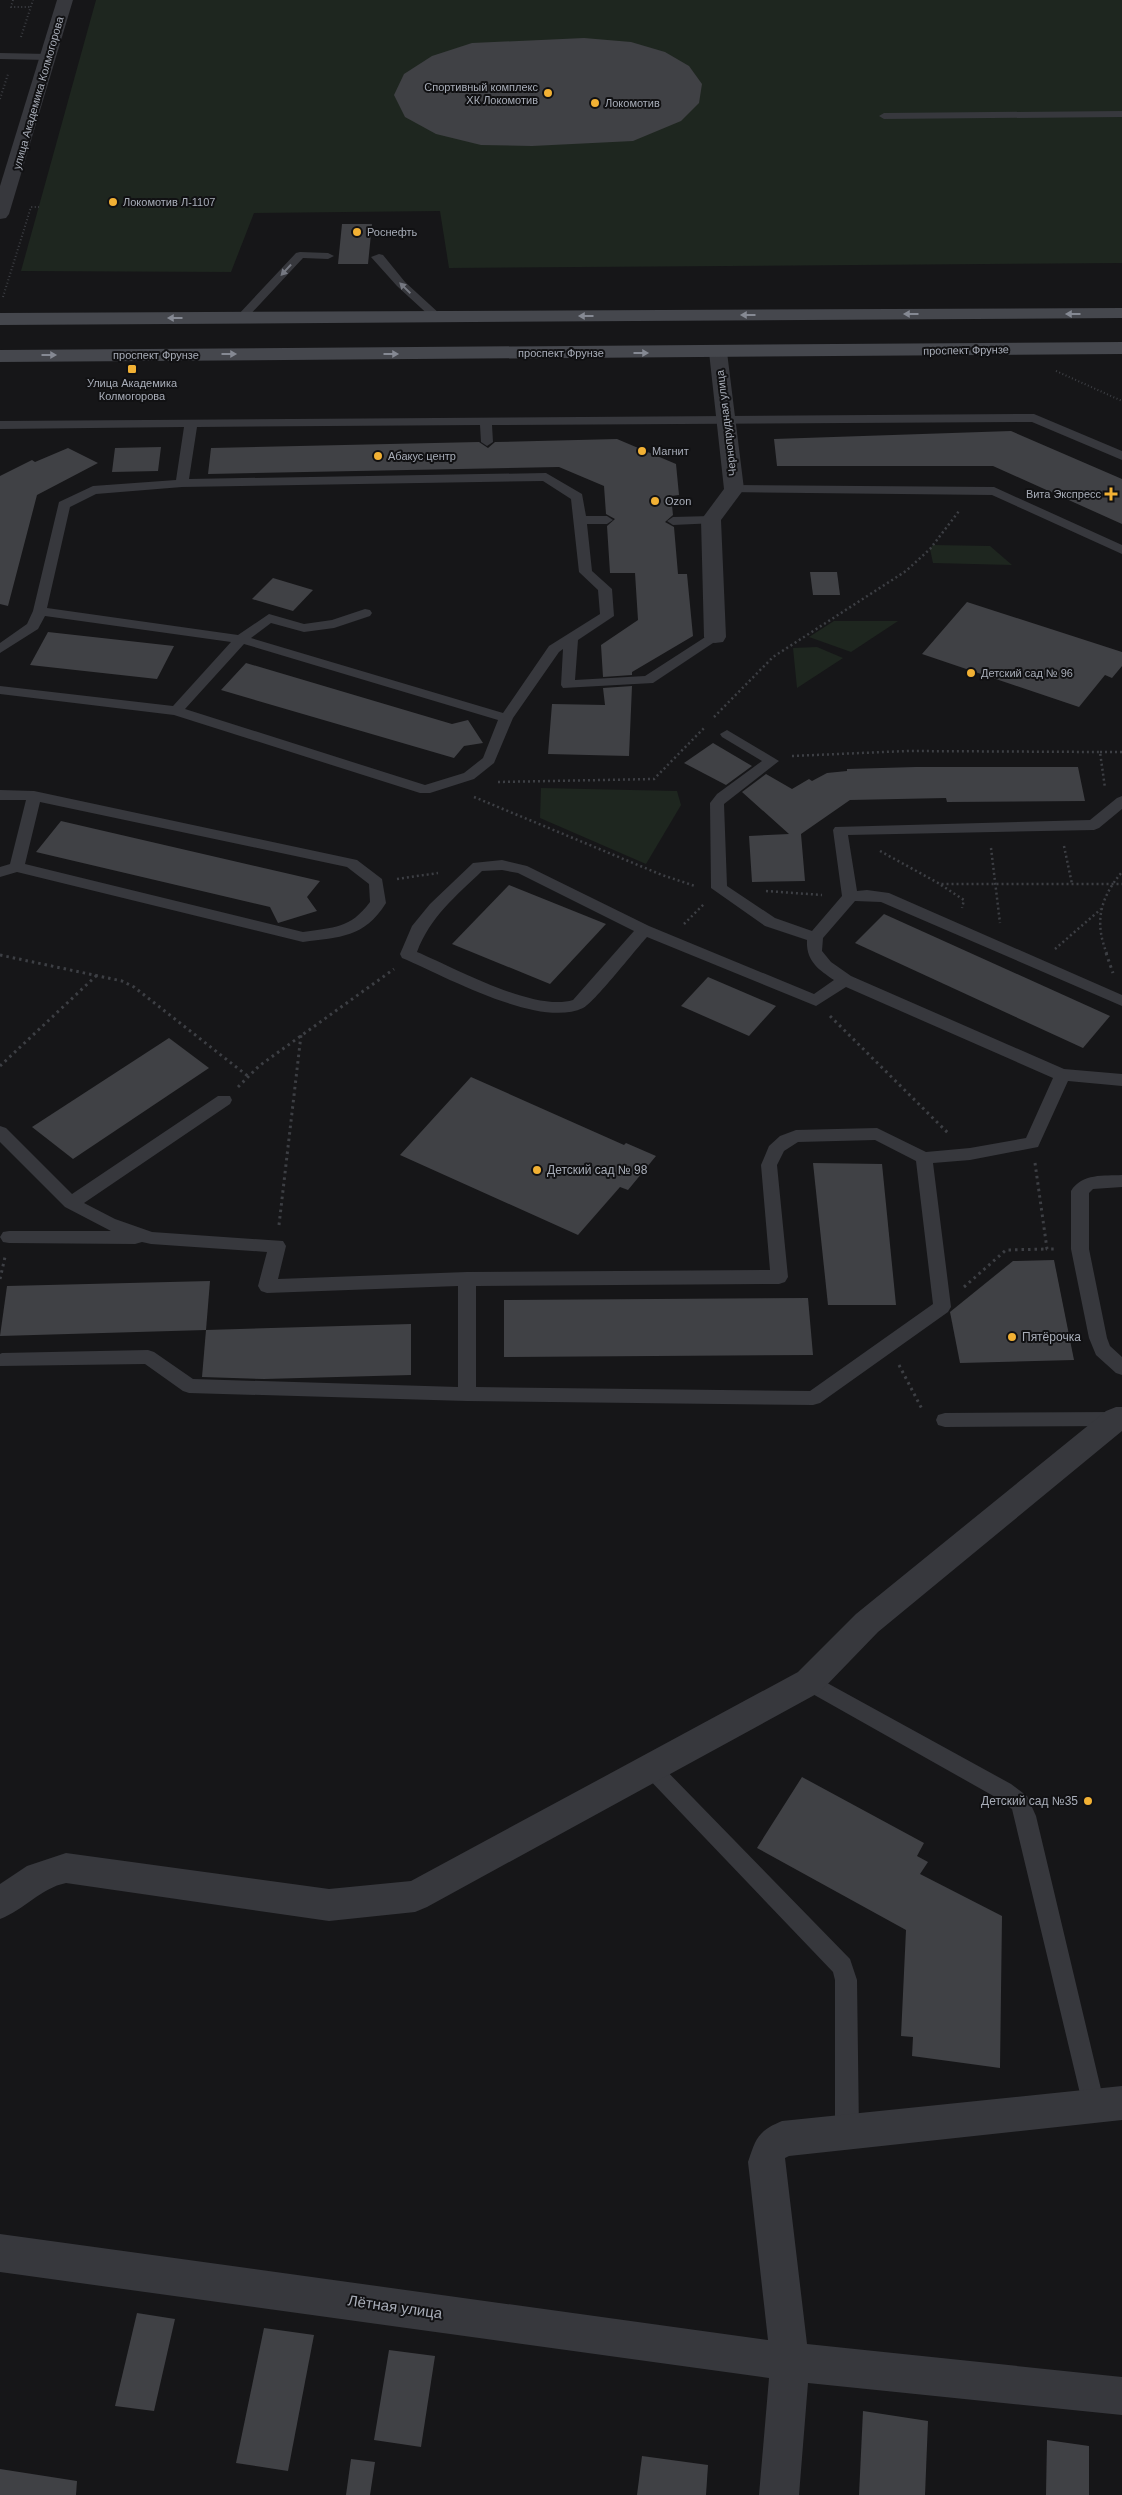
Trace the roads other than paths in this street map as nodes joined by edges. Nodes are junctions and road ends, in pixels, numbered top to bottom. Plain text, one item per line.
1 (65, 0) edge
2 (0, 56) edge
3 (48, 56) junction
4 (1122, 114) edge
5 (884, 116) dead end
6 (0, 214) edge
7 (328, 256) dead end
8 (377, 257) dead end
9 (1, 310) edge
10 (1122, 313) edge
11 (437, 317) junction
12 (241, 318) junction
13 (1122, 348) edge
14 (718, 352) junction
15 (0, 356) edge
16 (726, 421) junction
17 (486, 423) junction
18 (191, 424) junction
19 (0, 425) edge
20 (487, 442) dead end
21 (1122, 456) edge
22 (182, 483) junction
23 (734, 489) junction
24 (580, 520) junction
25 (606, 520) dead end
26 (711, 520) junction
27 (673, 521) dead end
28 (1122, 550) edge
29 (40, 611) junction
30 (365, 613) dead end
31 (715, 637) joint
32 (571, 638) junction
33 (241, 639) junction
34 (0, 649) edge
35 (0, 690) edge
36 (176, 711) junction
37 (506, 718) junction
38 (727, 734) dead end
39 (0, 794) edge
40 (34, 796) junction
41 (1122, 801) edge
42 (17, 867) junction
43 (0, 872) edge
44 (850, 897) junction
45 (644, 930) junction
46 (815, 937) junction
47 (845, 980) junction
48 (1121, 1000) edge
49 (1062, 1075) junction
50 (1122, 1080) edge
51 (224, 1100) road end
52 (0, 1132) edge
53 (924, 1158) junction
54 (1122, 1181) edge
55 (71, 1203) junction
56 (9, 1237) dead end
57 (151, 1238) junction
58 (467, 1279) junction
59 (2, 1360) dead end
60 (1122, 1368) edge
61 (467, 1394) junction
62 (1119, 1419) edge
63 (945, 1420) road end
64 (809, 1682) junction
65 (650, 1767) junction
66 (0, 1904) edge
67 (1108, 2105) edge
68 (847, 2132) junction
69 (0, 2253) edge
70 (790, 2362) junction
71 (1122, 2396) edge
72 (780, 2495) edge

1 - 3 street, улица Академика Колмогорова
2 - 3 lane
3 - 6 street, улица Академика Колмогорова
4 - 5 lane
7 -> 12 lane
11 -> 8 lane
12 -> 9 main road
10 -> 11 main road
11 - 12 main road
13 - 14 main road, проспект Фрунзе
15 -> 14 main road, проспект Фрунзе
14 - 16 street, Чернопрудная улица
16 - 17 lane
16 - 21 lane
16 - 23 street, Чернопрудная улица
17 - 18 lane
17 - 20 lane
18 - 19 lane
18 - 22 lane
22 - 24 lane
22 - 29 lane
23 - 26 street, Чернопрудная улица
23 - 28 lane
24 - 25 lane
24 - 32 lane
26 - 27 lane
26 - 31 street
29 - 33 lane
29 - 34 lane
30 - 33 lane
31 - 32 lane
32 - 37 lane
33 - 36 lane
33 - 37 lane
35 - 36 lane
36 - 37 lane
38 - 46 lane
39 - 40 lane
40 - 42 lane
40 - 42 lane
41 - 44 lane
42 - 43 lane
44 - 46 lane
44 - 48 lane
45 - 45 lane
45 - 47 lane
46 - 47 lane
47 - 49 lane
49 - 50 lane
49 - 53 lane
51 - 55 lane
52 - 55 lane
53 - 58 lane
53 - 61 lane
54 - 60 lane
55 - 57 lane
56 - 57 lane
57 - 58 lane
58 - 61 lane
59 - 61 lane
62 - 63 lane
62 - 64 street
64 - 65 street
64 - 67 lane
65 - 66 street
65 - 68 lane
67 - 68 street
68 - 70 street
69 - 70 street, Лётная улица
70 - 71 street, Лётная улица
70 - 72 street

